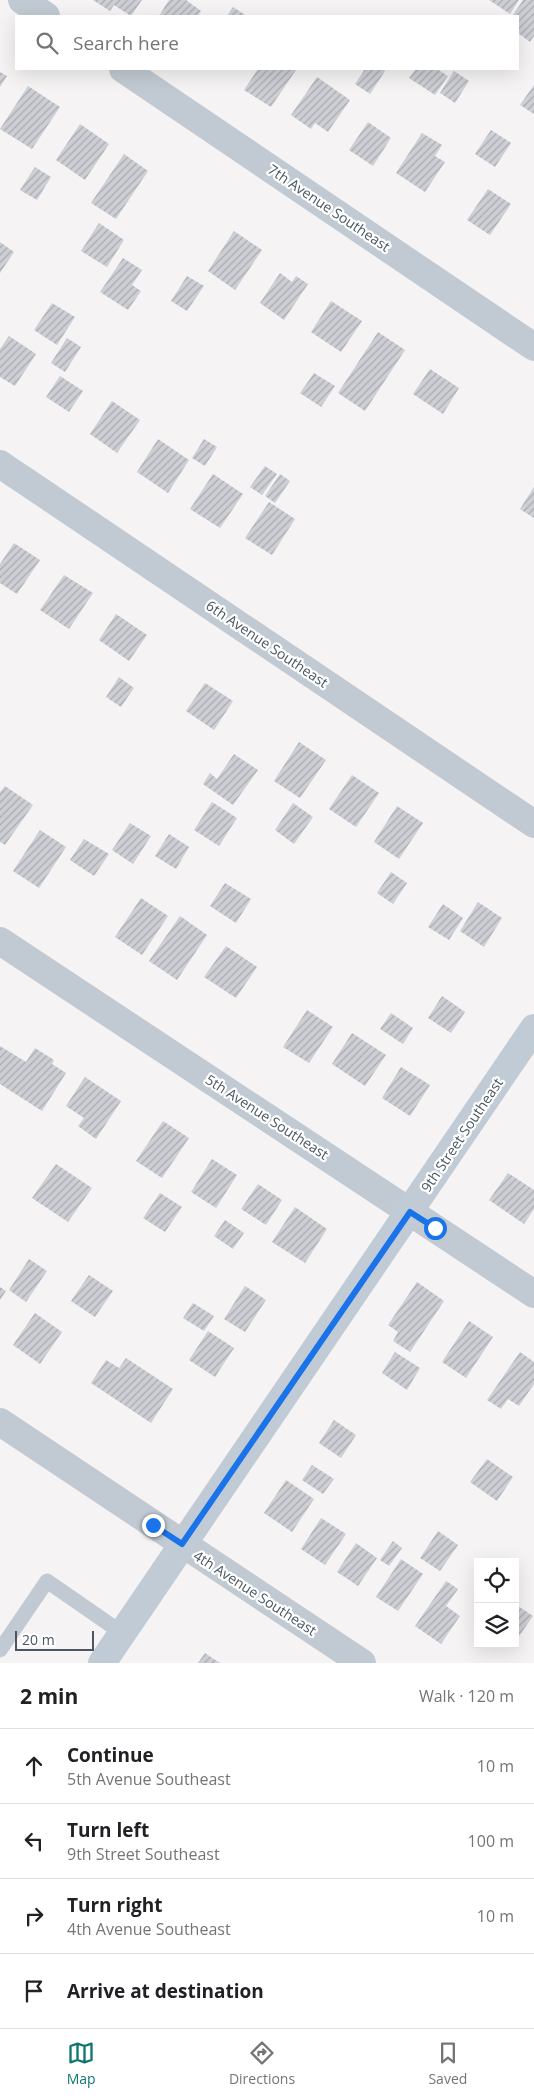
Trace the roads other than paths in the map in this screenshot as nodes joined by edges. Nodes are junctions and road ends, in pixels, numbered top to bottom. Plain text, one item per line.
1 (22, 0) edge
2 (44, 15) edge
3 (124, 70) edge
4 (534, 348) edge
5 (0, 464) edge
6 (534, 824) edge
7 (0, 942) edge
8 (534, 1028) edge
9 (410, 1212) junction
10 (534, 1294) edge
11 (0, 1422) edge
12 (182, 1544) junction
13 (122, 1632) junction
14 (0, 1650) edge
15 (102, 1663) edge
16 (362, 1663) edge

1 - 2 street
3 - 4 street, 7th Avenue Southeast
5 - 6 street, 6th Avenue Southeast
7 - 9 street, 5th Avenue Southeast
8 - 9 street, 9th Street Southeast
9 - 10 street, 5th Avenue Southeast
9 - 12 street, 9th Street Southeast
11 - 12 street, 4th Avenue Southeast
12 - 13 street, 9th Street Southeast
12 - 16 street, 4th Avenue Southeast
13 - 14 lane
13 - 15 street, 9th Street Southeast

